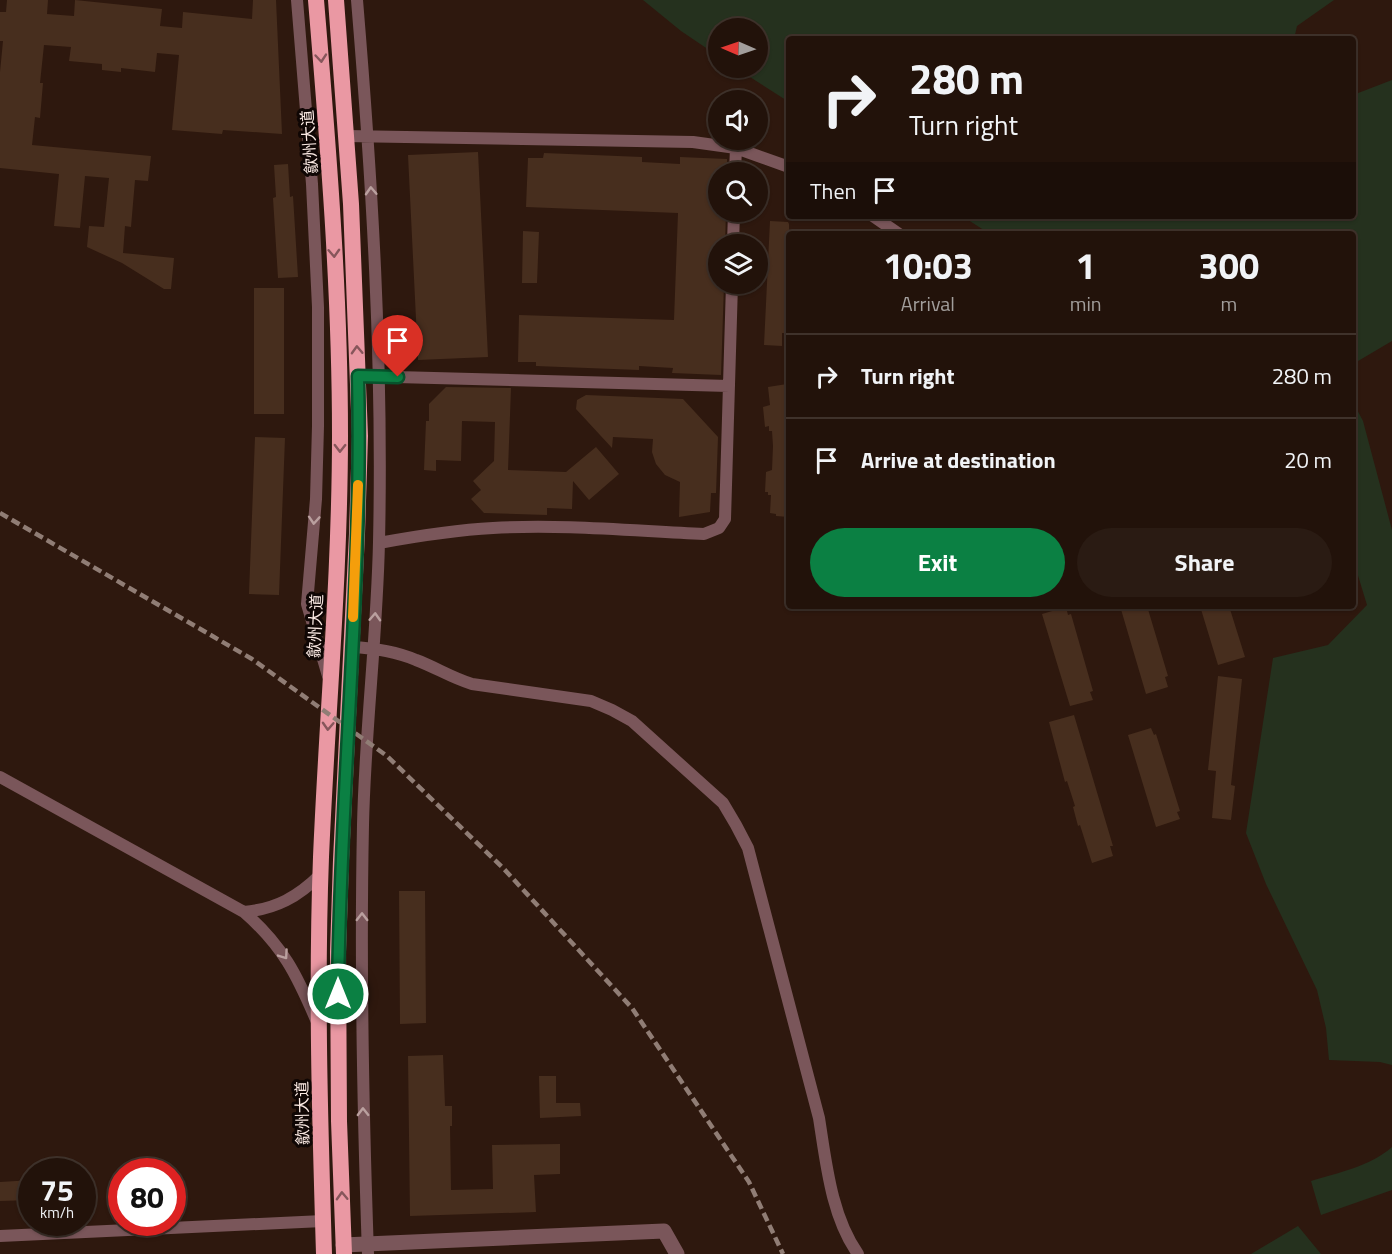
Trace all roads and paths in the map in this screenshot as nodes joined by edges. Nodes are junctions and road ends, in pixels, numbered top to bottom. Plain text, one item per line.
1 (297, 0) edge
2 (316, 0) edge
3 (336, 0) edge
4 (357, 0) edge
5 (346, 136) junction
6 (368, 137) junction
7 (708, 144) edge
8 (742, 150) edge
9 (786, 166) edge
10 (877, 219) edge
11 (895, 231) edge
12 (732, 294) edge
13 (358, 376) junction
14 (378, 376) junction
15 (729, 386) junction
16 (379, 543) junction
17 (351, 647) junction
18 (373, 649) junction
19 (330, 682) junction
20 (0, 777) edge
21 (321, 874) junction
22 (244, 912) junction
23 (318, 1025) junction
24 (323, 1221) junction
25 (0, 1236) edge
26 (343, 1249) edge
27 (367, 1249) edge
28 (324, 1254) edge
29 (677, 1254) edge
30 (858, 1254) edge

1 -> 19 street
2 -> 19 highway, 歙州大道
3 - 5 highway
4 - 6 street
5 - 6 street
13 -> 5 highway
6 - 7 street
14 -> 6 street
8 - 9 street
10 - 11 street
12 - 15 street
13 - 14 street
13 - 17 highway
14 - 15 street
14 - 16 street
15 - 16 street
18 -> 16 street
17 - 18 street
26 -> 17 highway
27 -> 18 street
18 - 30 street
19 -> 21 highway, 歙州大道
20 - 22 street
21 - 22 street
21 - 23 highway, 歙州大道
22 -> 23 street
23 - 24 highway, 歙州大道
24 - 25 street
24 - 28 highway, 歙州大道
26 - 27 street
27 - 29 street

